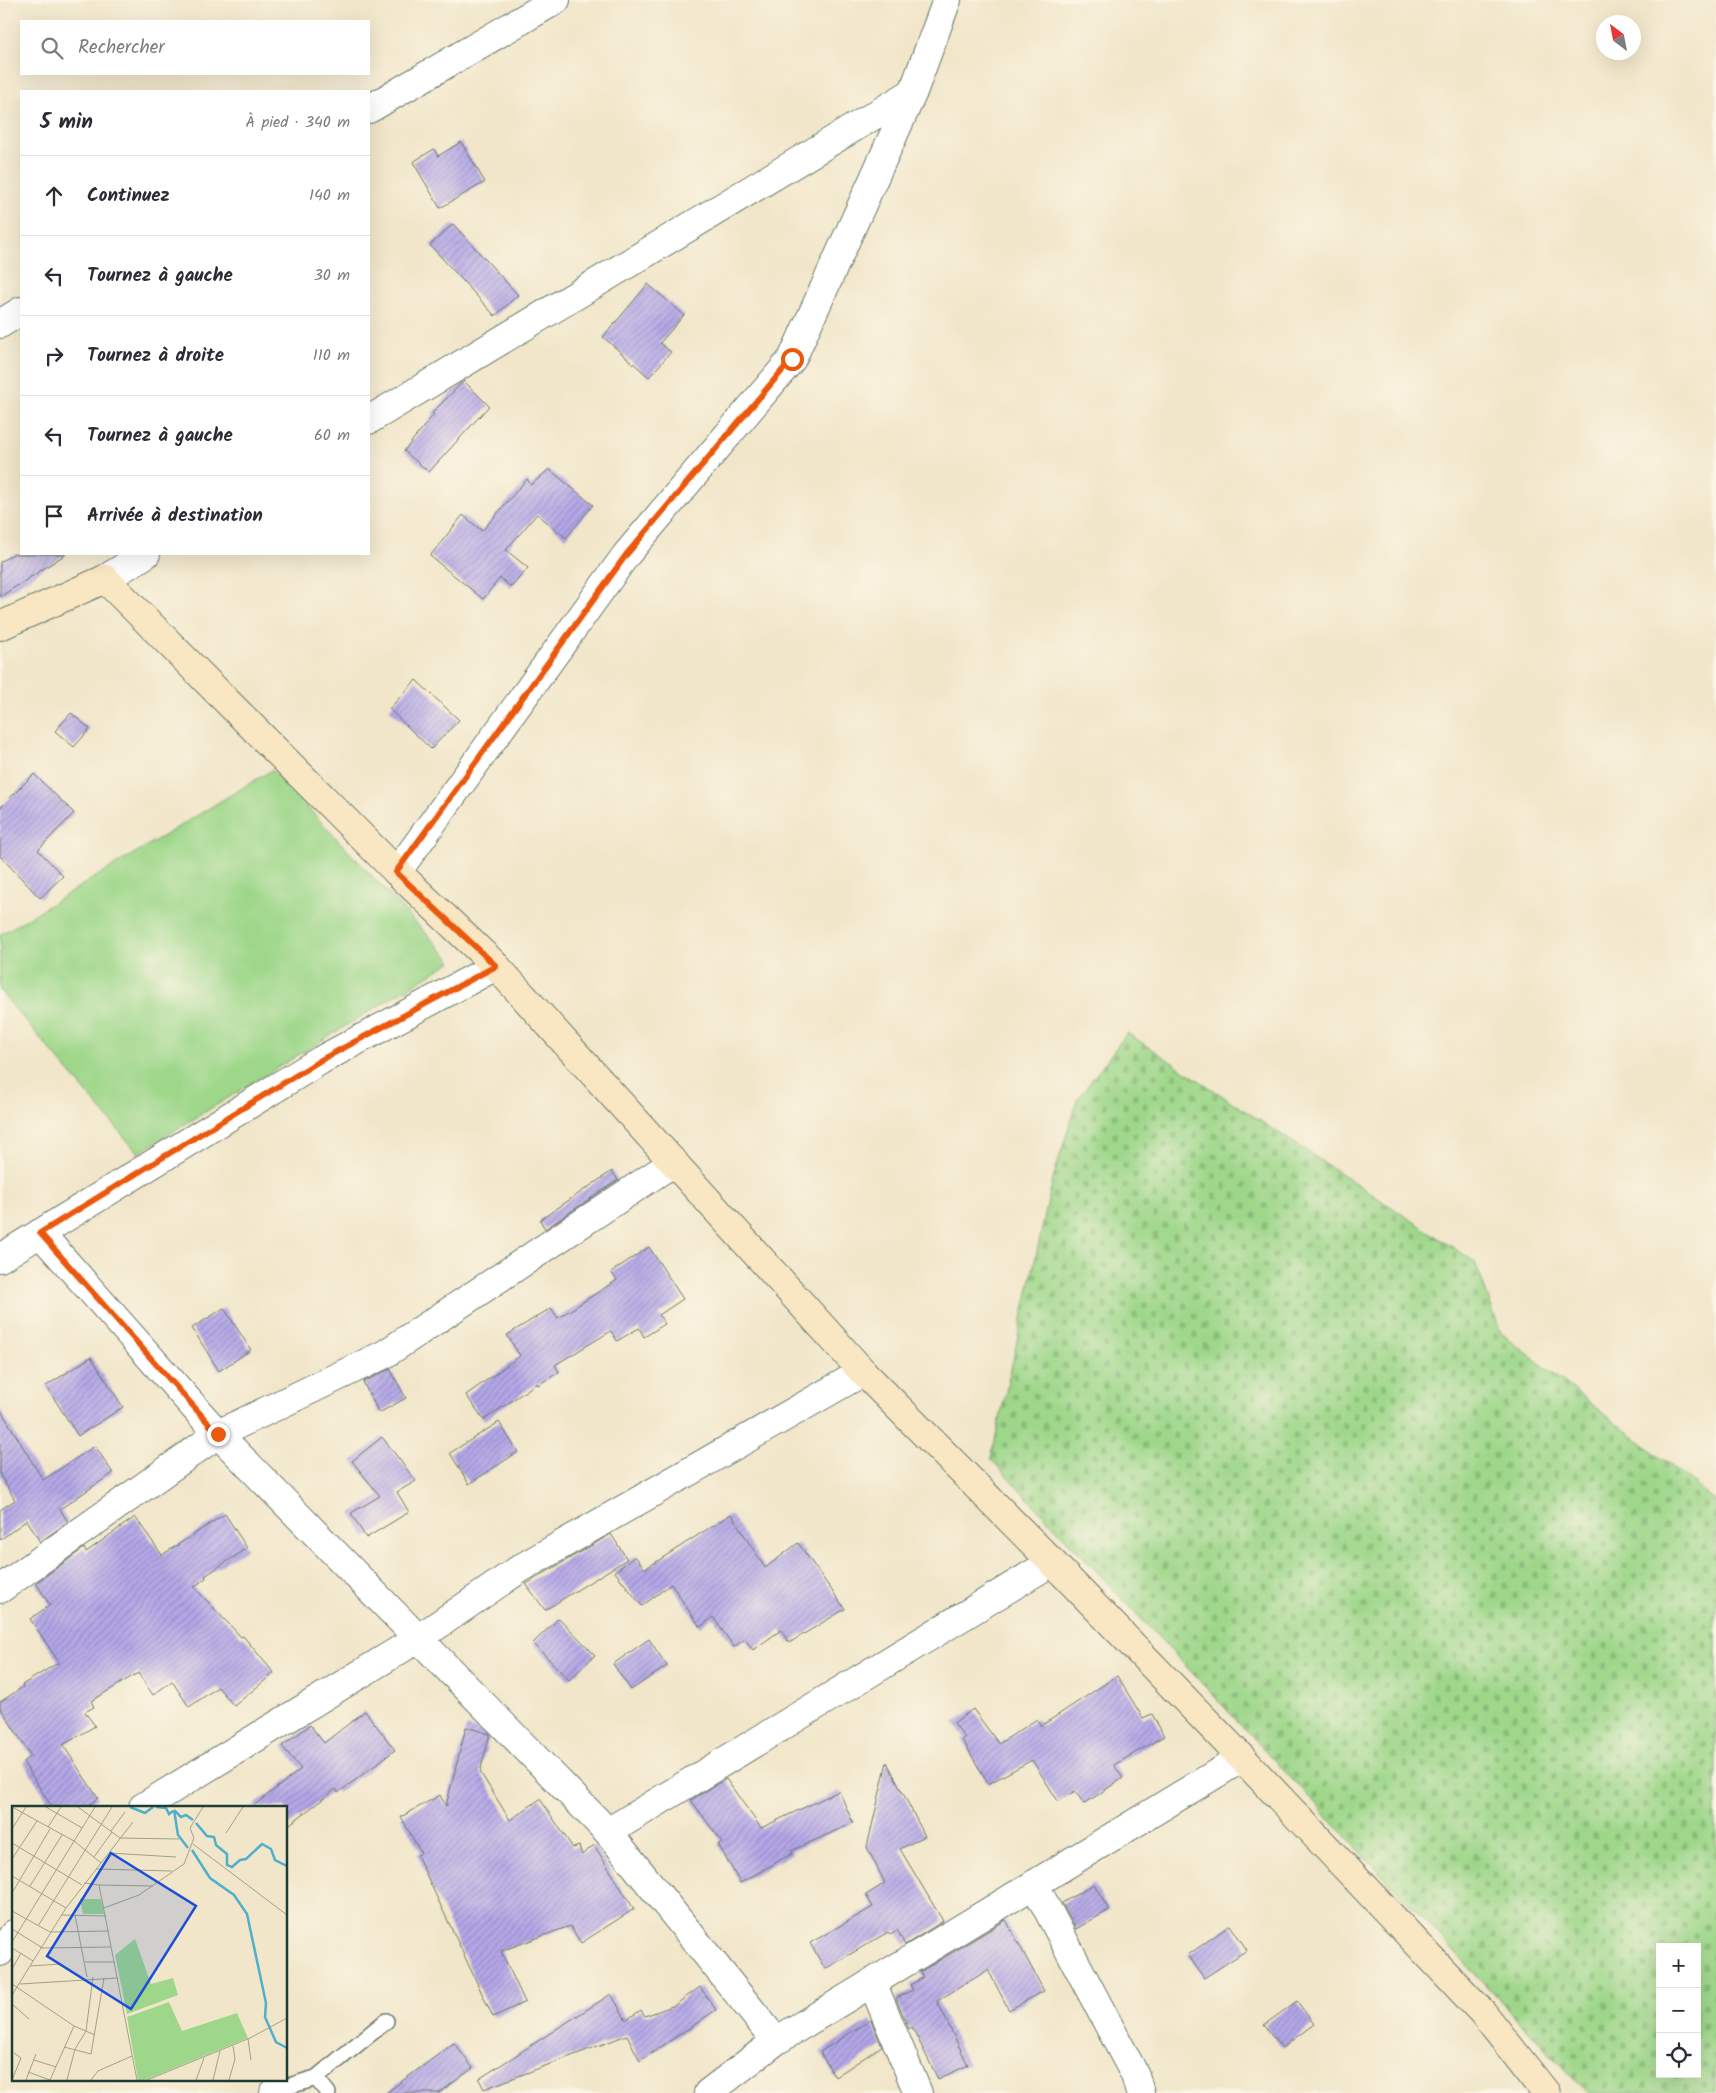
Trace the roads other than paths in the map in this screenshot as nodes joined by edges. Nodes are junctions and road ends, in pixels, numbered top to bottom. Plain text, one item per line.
1 (556, 0) edge
2 (947, 0) edge
3 (913, 92) junction
4 (370, 108) edge
5 (20, 313) edge
6 (0, 324) edge
7 (370, 419) edge
8 (144, 555) edge
9 (105, 579) junction
10 (0, 626) edge
11 (396, 872) junction
12 (496, 966) junction
13 (674, 1162) junction
14 (40, 1233) junction
15 (0, 1258) edge
16 (863, 1372) junction
17 (218, 1434) junction
18 (1052, 1562) junction
19 (0, 1589) edge
20 (419, 1638) junction
21 (1242, 1758) junction
22 (145, 1806) edge
23 (608, 1832) junction
24 (1034, 1884) junction
25 (12, 1937) edge
26 (0, 1952) edge
27 (872, 1982) junction
28 (386, 2021) dead end
29 (776, 2041) junction
30 (316, 2078) junction
31 (276, 2091) edge
32 (328, 2093) edge
33 (708, 2093) edge
34 (918, 2093) edge
35 (1140, 2093) edge
36 (1546, 2093) edge

1 - 4 street
2 - 3 street
3 - 7 street
3 - 11 street
5 - 6 street
8 - 9 street
9 - 10 street
9 - 11 street
11 - 12 street
12 - 13 street
12 - 14 street
13 - 16 street
13 - 17 street
14 - 15 street
14 - 17 street
16 - 18 street
16 - 20 street
17 - 19 street
17 - 20 street
18 - 21 street
18 - 23 street
20 - 22 street
20 - 23 street
21 - 24 street
21 - 36 street
23 - 29 street
24 - 27 street
24 - 35 street
25 - 26 street
27 - 29 street
27 - 34 street
28 - 30 lane
29 - 33 street
30 - 31 lane
30 - 32 lane

